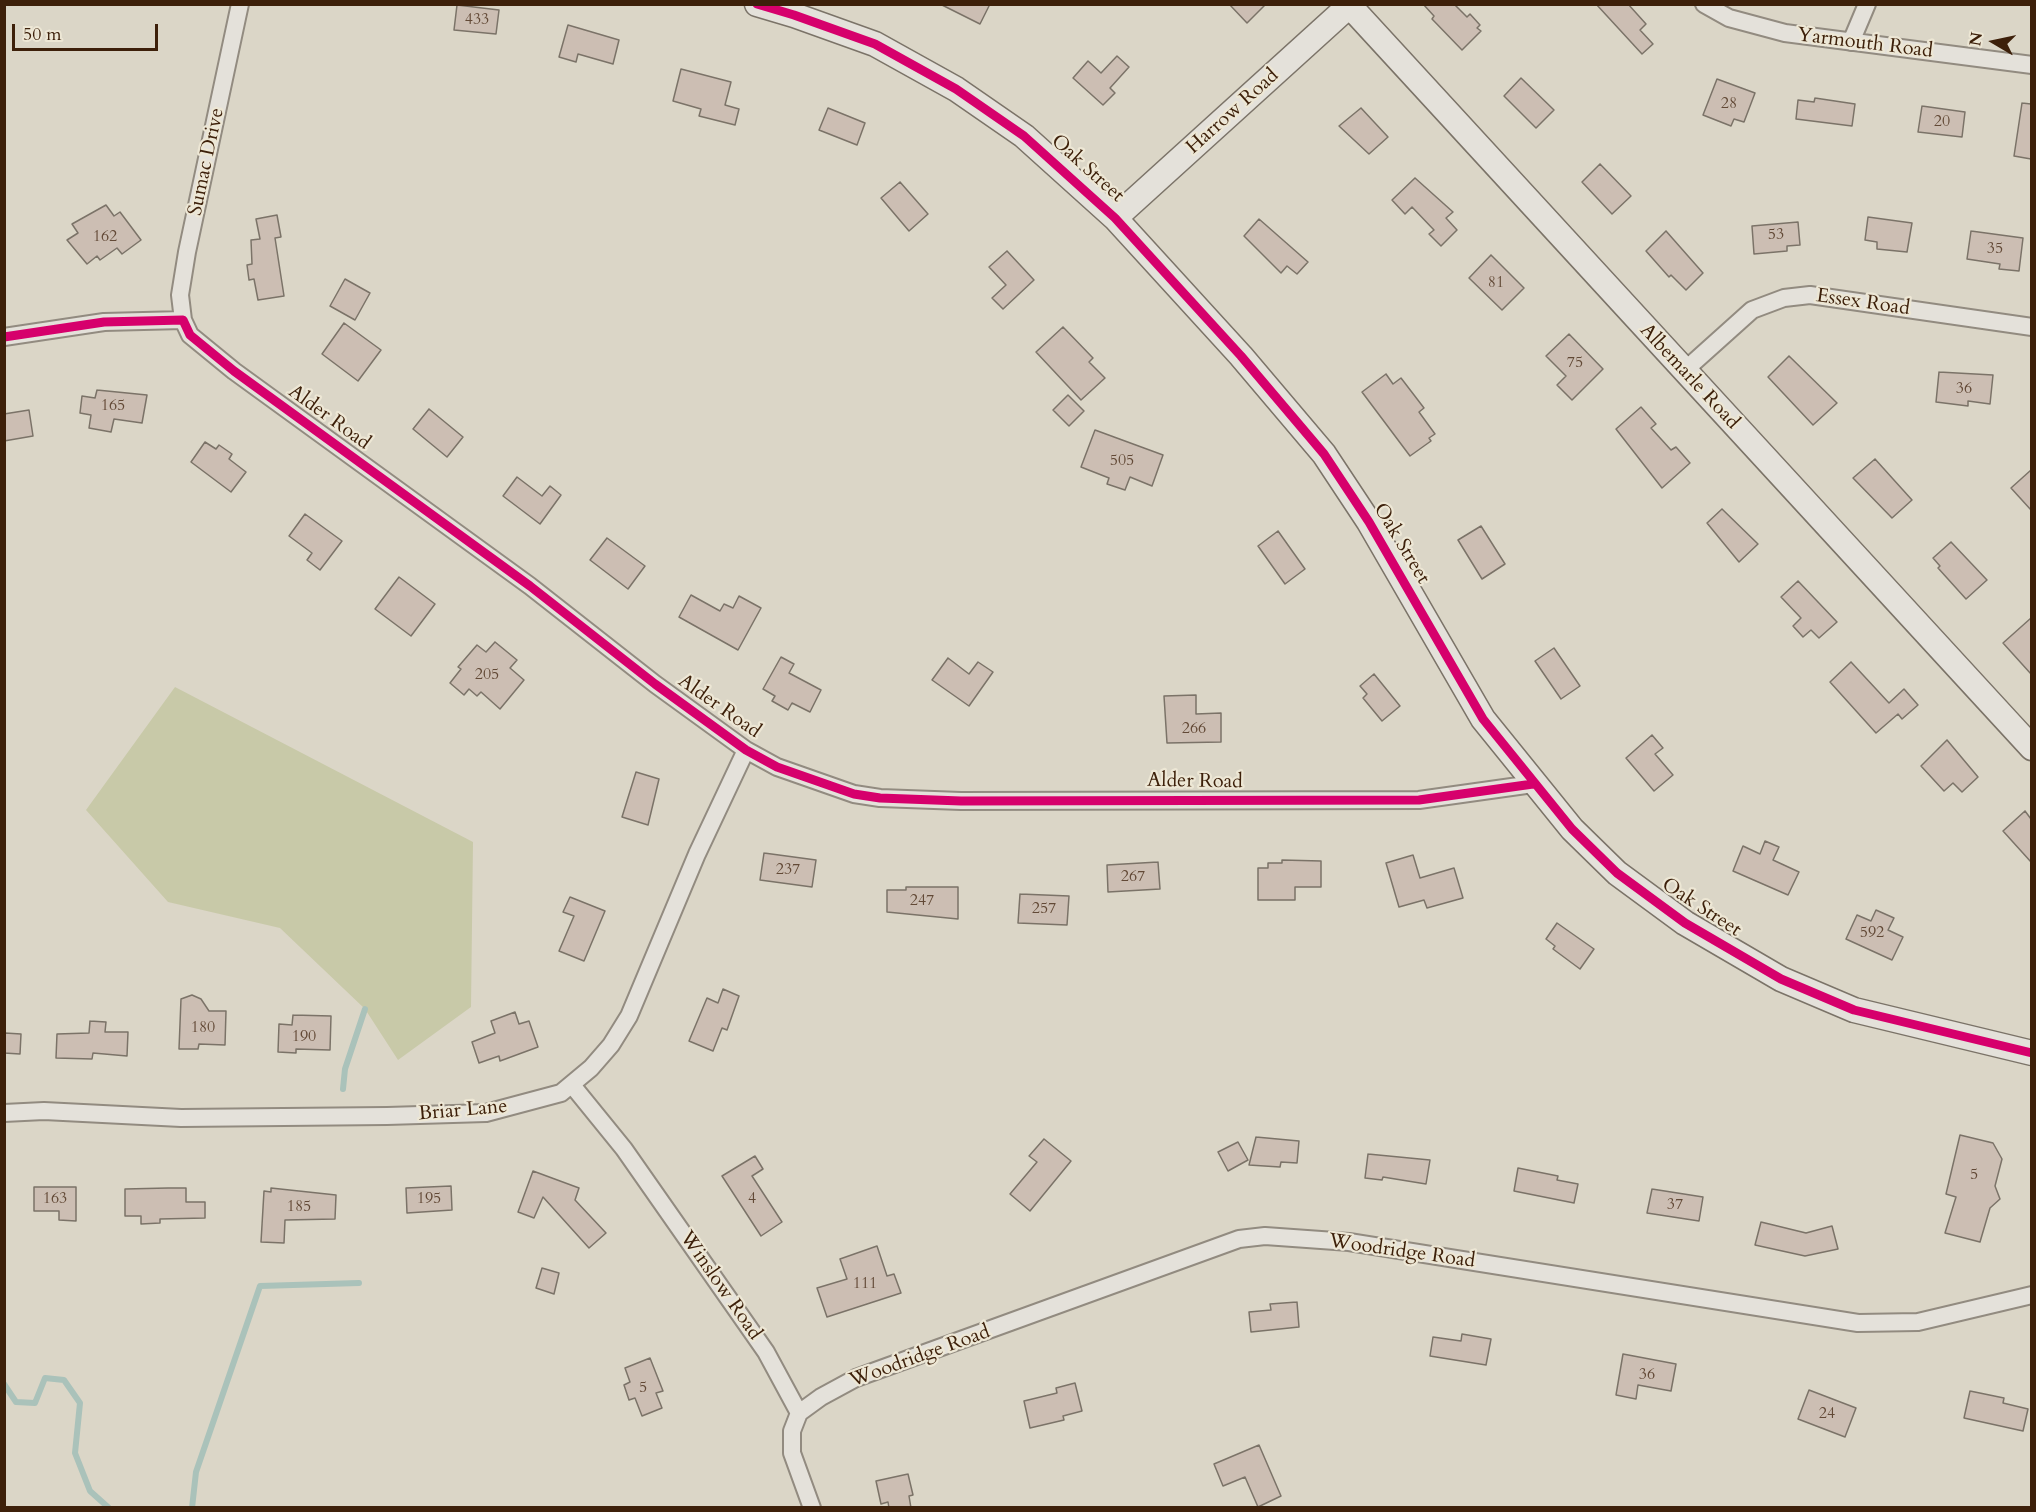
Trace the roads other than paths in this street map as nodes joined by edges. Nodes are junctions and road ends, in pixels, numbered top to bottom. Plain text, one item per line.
1 (240, 4) edge
2 (757, 4) edge
3 (1704, 4) edge
4 (1867, 4) edge
5 (1350, 5) edge
6 (1851, 42) junction
7 (2031, 65) edge
8 (1114, 218) junction
9 (183, 320) junction
10 (2031, 327) edge
11 (4, 337) edge
12 (1684, 371) junction
13 (2031, 748) edge
14 (747, 750) junction
15 (1533, 784) junction
16 (2031, 1053) edge
17 (572, 1085) junction
18 (4, 1113) edge
19 (2031, 1295) edge
20 (799, 1413) junction
21 (812, 1508) edge

1 - 9 street, Sumac Drive
2 - 8 street, Oak Street
3 - 6 street, Yarmouth Road
4 - 6 street
5 - 8 street, Harrow Road
5 - 12 street, Albemarle Road
6 - 7 street, Yarmouth Road
8 - 15 street, Oak Street
9 - 11 street
9 - 14 street, Alder Road
10 - 12 street, Essex Road
12 - 13 street, Albemarle Road
14 - 15 street, Alder Road
14 - 17 street, Briar Lane
15 - 16 street, Oak Street
17 - 18 street, Briar Lane
17 - 20 street, Winslow Road
19 - 20 street, Woodridge Road
20 - 21 street

